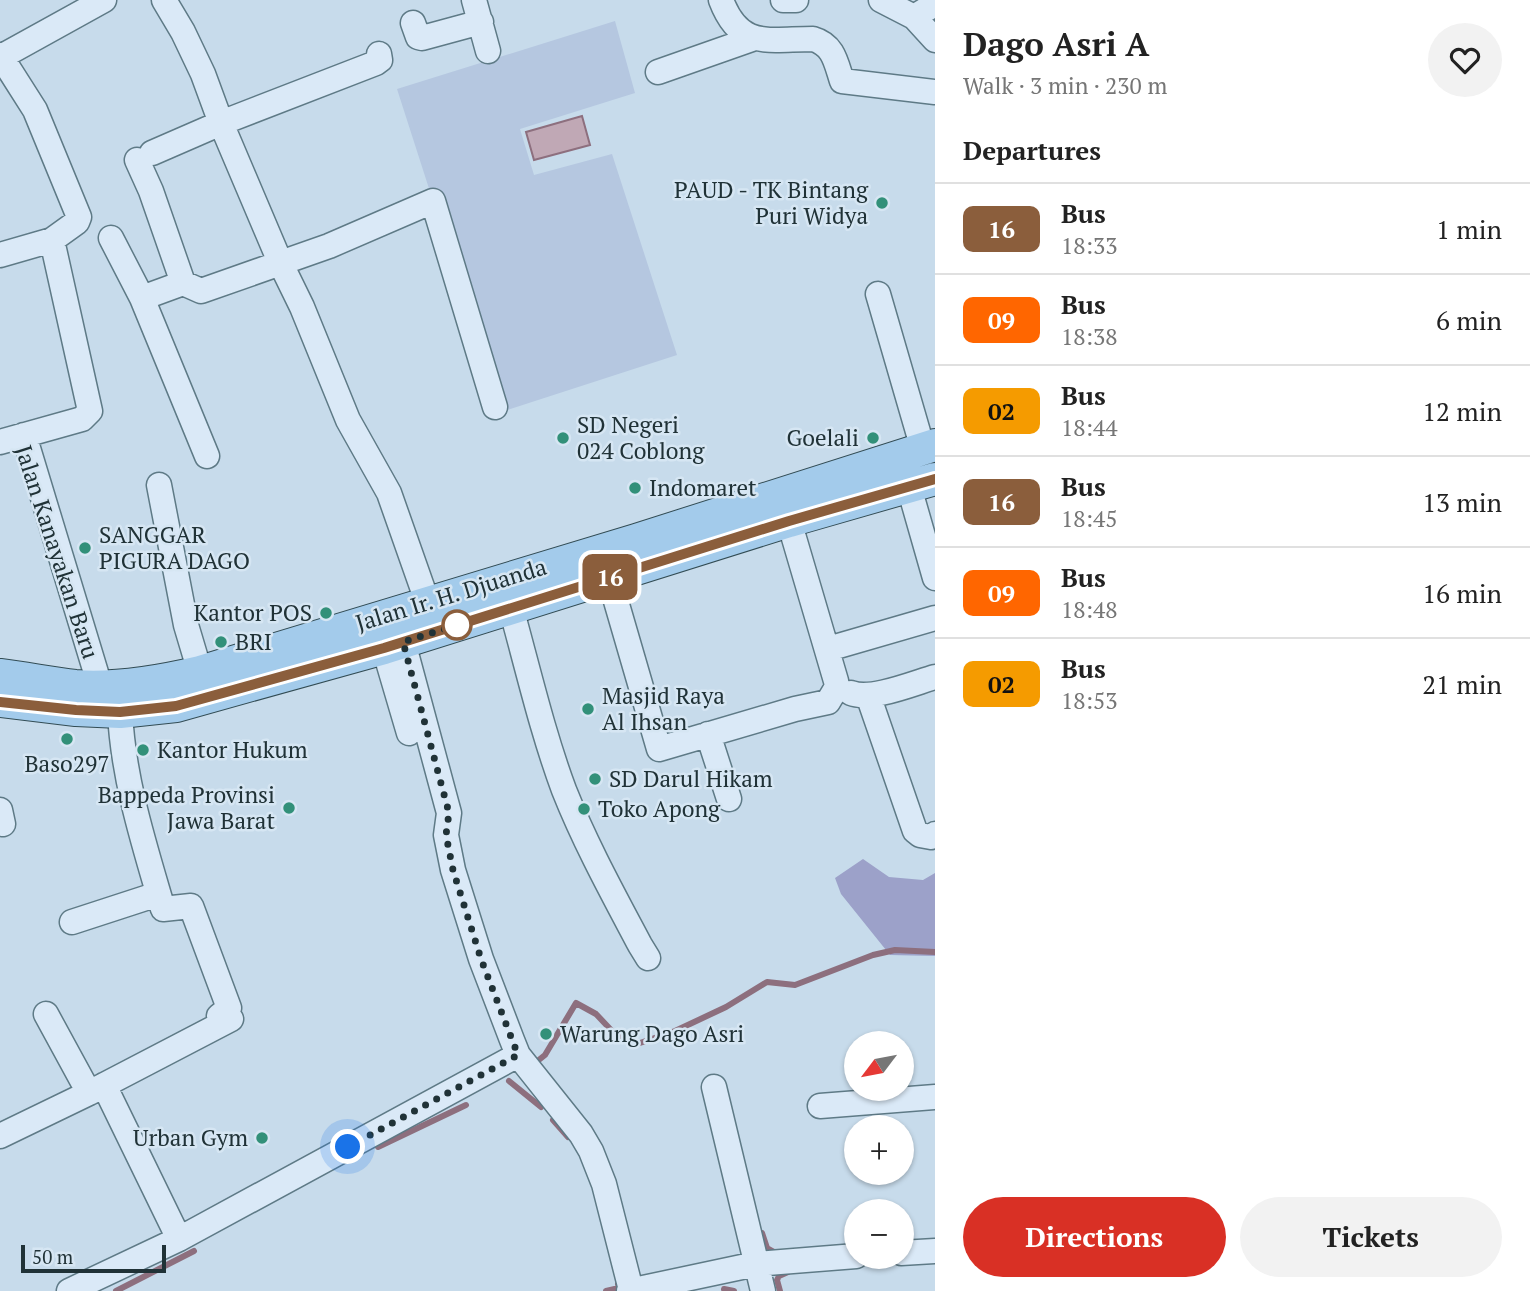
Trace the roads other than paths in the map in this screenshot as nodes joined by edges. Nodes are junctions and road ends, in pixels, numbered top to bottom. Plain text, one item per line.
1 (104, 0) edge
2 (164, 0) edge
3 (721, 0) edge
4 (783, 0) edge
5 (796, 0) edge
6 (881, 0) edge
7 (926, 7) edge
8 (478, 11) edge
9 (413, 23) dead end
10 (752, 38) junction
11 (935, 40) edge
12 (488, 51) dead end
13 (379, 54) dead end
14 (1, 56) edge
15 (658, 72) dead end
16 (935, 92) edge
17 (221, 123) junction
18 (111, 238) dead end
19 (52, 240) junction
20 (0, 255) edge
21 (281, 262) junction
22 (183, 283) junction
23 (878, 294) dead end
24 (142, 298) junction
25 (495, 407) dead end
26 (24, 435) junction
27 (0, 442) edge
28 (929, 447) edge
29 (207, 456) dead end
30 (922, 483) edge
31 (159, 485) dead end
32 (789, 521) junction
33 (735, 523) junction
34 (609, 577) junction
35 (935, 578) edge
36 (427, 601) junction
37 (511, 608) junction
38 (935, 618) edge
39 (393, 645) junction
40 (828, 649) junction
41 (0, 675) edge
42 (935, 677) edge
43 (182, 685) junction
44 (100, 686) junction
45 (837, 687) junction
46 (867, 695) junction
47 (0, 702) edge
48 (120, 712) junction
49 (708, 734) junction
50 (729, 799) dead end
51 (935, 834) edge
52 (158, 894) junction
53 (72, 922) dead end
54 (648, 958) dead end
55 (46, 1014) dead end
56 (518, 1055) junction
57 (714, 1087) dead end
58 (96, 1089) junction
59 (935, 1097) edge
60 (820, 1106) dead end
61 (0, 1136) edge
62 (179, 1239) junction
63 (935, 1251) edge
64 (914, 1252) edge
65 (844, 1257) edge
66 (756, 1264) junction
67 (69, 1291) edge
68 (630, 1291) edge
69 (763, 1291) edge

1 - 14 street
2 - 17 street
3 - 10 street
4 - 5 street
6 - 7 street
7 - 11 street
8 - 9 street
8 - 12 street
10 - 15 street
10 - 16 street
13 - 17 street
14 - 19 street
17 - 21 street
17 - 22 street
18 - 24 street
19 - 20 street
19 - 26 street
21 - 22 street
21 - 25 street
21 - 36 street
22 - 24 street
23 - 28 street
24 - 29 street
26 - 27 street, Jalan Kanayakan Baru
26 - 44 street, Jalan Kanayakan Baru
28 - 33 main road, Jalan Ir. H. Djuanda
30 - 32 main road, Jalan Ir. H. Djuanda
30 - 35 street
31 - 43 street
32 - 33 main road, Jalan Ir. H. Djuanda
32 - 40 street
33 - 34 main road, Jalan Ir. H. Djuanda
33 - 36 main road, Jalan Ir. H. Djuanda
34 - 37 main road, Jalan Ir. H. Djuanda
34 - 49 street
36 - 43 main road, Jalan Ir. H. Djuanda
37 - 39 main road, Jalan Ir. H. Djuanda
37 - 54 street
38 - 40 street
39 - 43 main road, Jalan Ir. H. Djuanda
39 - 56 street
40 - 45 street
41 - 44 main road, Jalan Ir. H. Djuanda
42 - 46 street
43 - 44 main road, Jalan Ir. H. Djuanda
43 - 48 main road, Jalan Ir. H. Djuanda
45 - 46 street
45 - 49 street
46 - 51 street
47 - 48 main road, Jalan Ir. H. Djuanda
48 - 52 street
49 - 50 street
52 - 53 street
52 - 58 street
55 - 58 street
56 - 62 street
56 - 68 street
57 - 66 street
58 - 61 street
58 - 62 street
59 - 60 street
62 - 67 street
63 - 64 street
65 - 66 street
66 - 68 street
66 - 69 street

